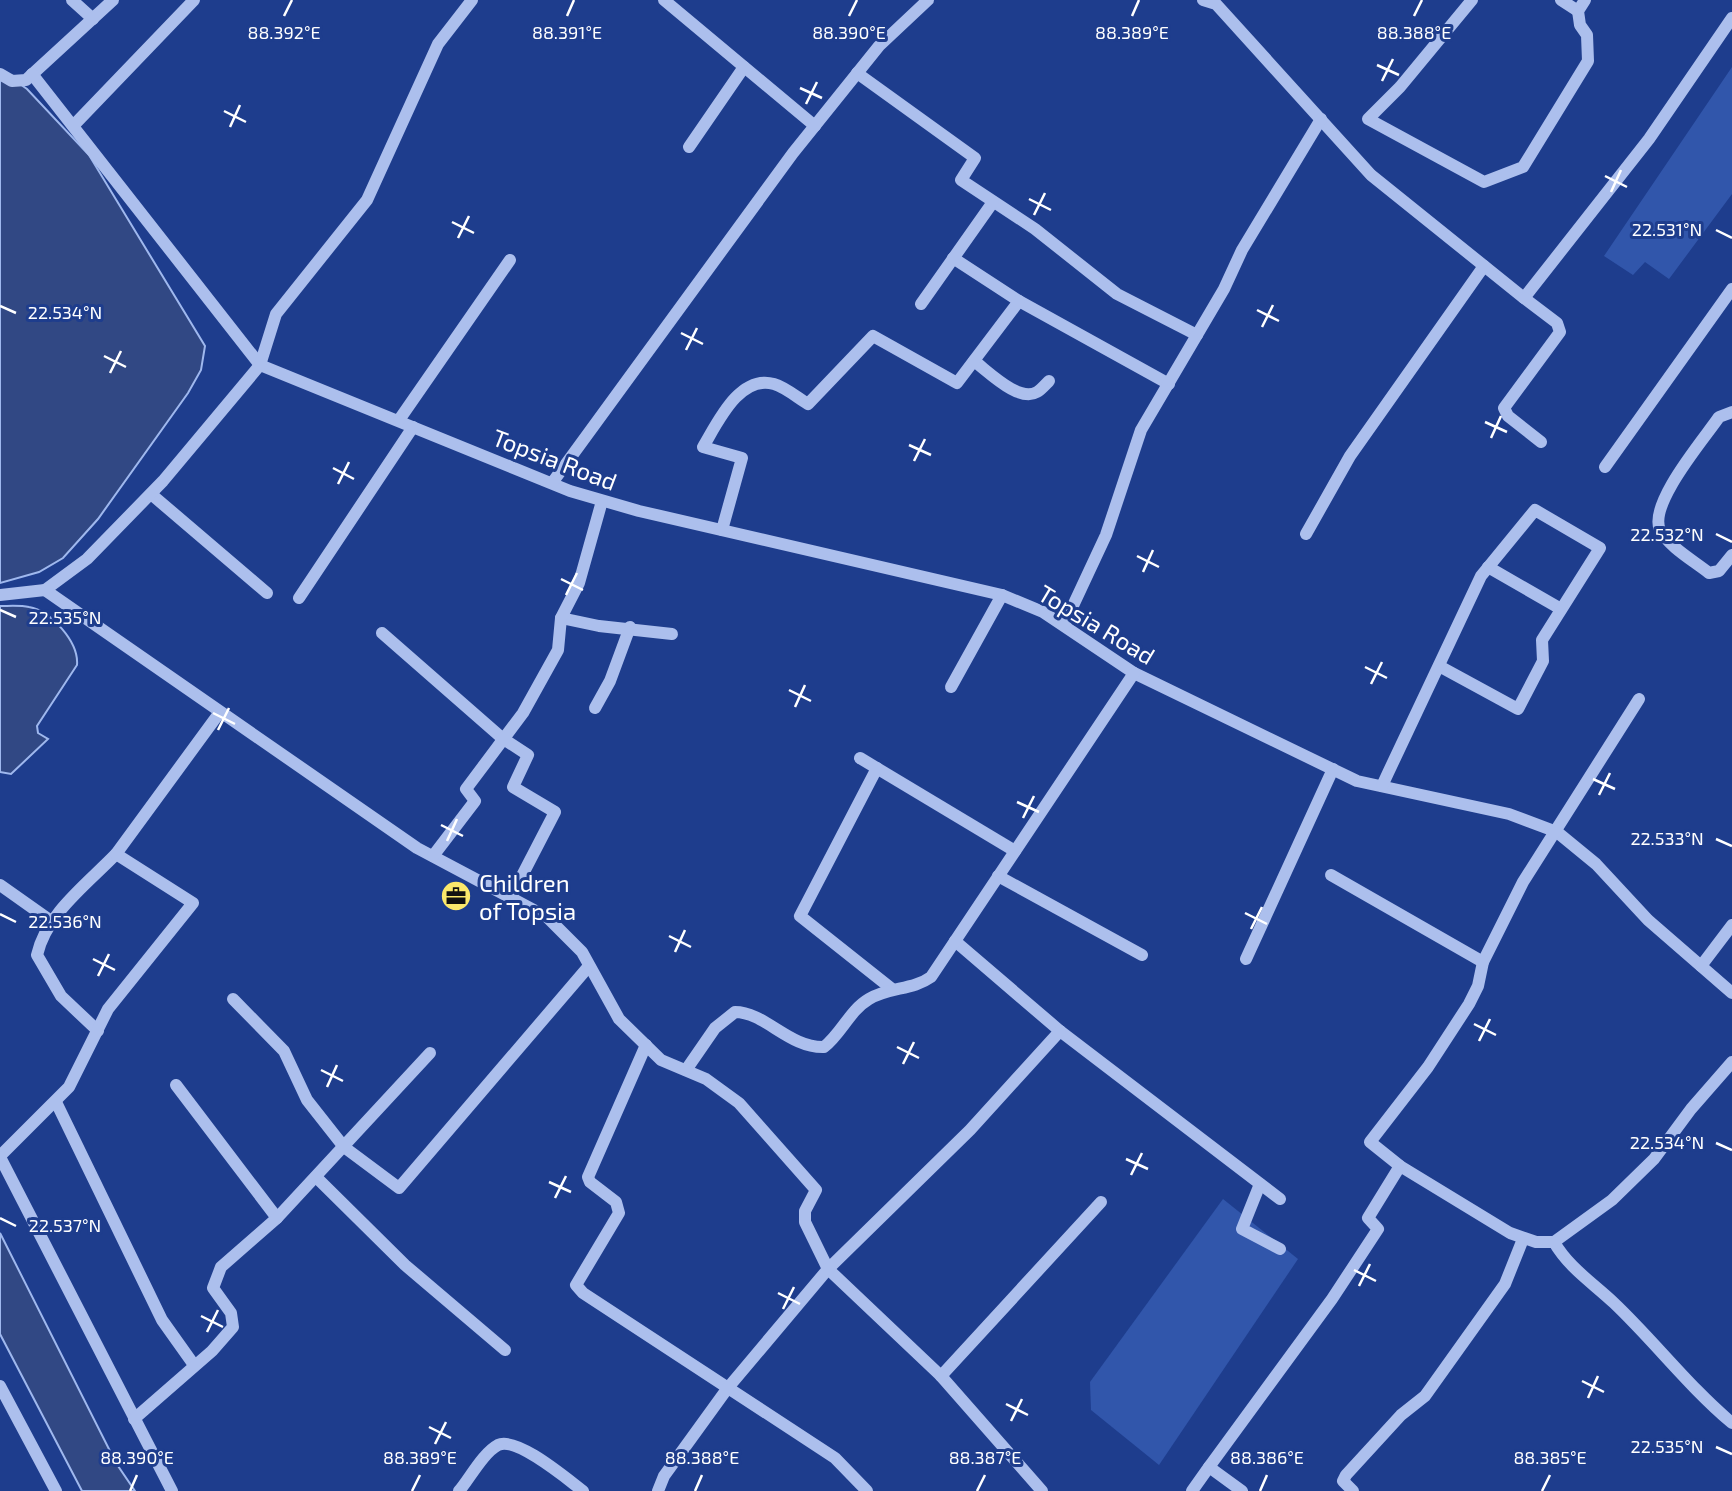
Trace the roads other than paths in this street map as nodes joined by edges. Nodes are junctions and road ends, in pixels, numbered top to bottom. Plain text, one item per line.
1 (72, 0) edge
2 (113, 0) edge
3 (194, 0) edge
4 (472, 0) edge
5 (664, 0) edge
6 (928, 0) edge
7 (1203, 0) edge
8 (1472, 0) edge
9 (1562, 0) edge
10 (1582, 5) edge
11 (1732, 18) edge
12 (93, 19) junction
13 (744, 67) junction
14 (857, 73) junction
15 (32, 74) junction
16 (0, 75) edge
17 (1321, 119) junction
18 (72, 126) junction
19 (815, 126) junction
20 (689, 147) dead end
21 (993, 202) junction
22 (953, 258) junction
23 (510, 260) dead end
24 (1484, 266) junction
25 (1732, 289) edge
26 (1524, 299) junction
27 (1019, 301) junction
28 (921, 304) dead end
29 (1197, 335) junction
30 (974, 361) junction
31 (260, 365) junction
32 (1049, 381) dead end
33 (1169, 384) junction
34 (1732, 412) edge
35 (399, 420) junction
36 (414, 427) junction
37 (1541, 442) dead end
38 (1605, 467) dead end
39 (552, 483) junction
40 (151, 494) junction
41 (602, 500) junction
42 (722, 530) junction
43 (1306, 534) dead end
44 (1732, 555) edge
45 (1488, 567) junction
46 (45, 590) junction
47 (267, 593) dead end
48 (0, 595) edge
49 (1002, 596) junction
50 (299, 598) dead end
51 (1562, 609) junction
52 (561, 618) junction
53 (1064, 625) junction
54 (630, 627) junction
55 (382, 633) dead end
56 (672, 634) dead end
57 (1439, 666) junction
58 (1134, 673) junction
59 (951, 687) dead end
60 (1639, 699) dead end
61 (595, 708) dead end
62 (220, 712) junction
63 (502, 738) junction
64 (860, 758) dead end
65 (877, 768) junction
66 (1333, 769) junction
67 (1382, 786) junction
68 (1557, 832) junction
69 (1015, 851) junction
70 (116, 854) junction
71 (433, 856) junction
72 (1331, 875) dead end
73 (998, 876) junction
74 (0, 885) edge
75 (511, 897) junction
76 (51, 921) junction
77 (1732, 925) edge
78 (955, 941) junction
79 (1142, 955) dead end
80 (1246, 959) dead end
81 (1483, 962) junction
82 (589, 966) junction
83 (1701, 966) junction
84 (892, 989) junction
85 (1732, 993) edge
86 (233, 999) dead end
87 (97, 1031) junction
88 (1060, 1031) junction
89 (646, 1045) junction
90 (430, 1053) dead end
91 (1732, 1062) edge
92 (687, 1070) junction
93 (176, 1085) dead end
94 (56, 1102) junction
95 (344, 1147) junction
96 (0, 1157) edge
97 (1400, 1166) junction
98 (316, 1177) junction
99 (1260, 1184) junction
100 (1280, 1199) dead end
101 (1101, 1202) dead end
102 (277, 1219) junction
103 (1523, 1239) junction
104 (1554, 1242) junction
105 (1280, 1249) dead end
106 (828, 1269) junction
107 (505, 1350) dead end
108 (194, 1366) junction
109 (941, 1376) junction
110 (0, 1386) edge
111 (727, 1389) junction
112 (134, 1419) junction
113 (1732, 1423) edge
114 (1209, 1467) junction
115 (57, 1491) edge
116 (172, 1491) edge
117 (459, 1491) edge
118 (583, 1491) edge
119 (658, 1491) edge
120 (867, 1491) edge
121 (1042, 1491) edge
122 (1192, 1491) edge
123 (1242, 1491) edge
124 (1353, 1491) edge

1 - 12 street
2 - 12 street
3 - 18 street
4 - 31 street
5 - 13 street
6 - 14 street
7 - 17 street
8 - 10 street
9 - 10 street
11 - 26 street
12 - 15 street
13 - 19 street
13 - 20 street
14 - 19 street
14 - 21 street
15 - 16 street
15 - 18 street
17 - 24 street
17 - 29 street
18 - 31 street
19 - 39 street
21 - 22 street
21 - 29 street
22 - 27 street
22 - 28 street
23 - 35 street
24 - 26 street
24 - 43 street
25 - 38 street
26 - 37 street
27 - 30 street
27 - 33 street
29 - 33 street
30 - 32 street
30 - 42 street
31 - 35 street, Topsia Road
31 - 40 street
33 - 53 street
34 - 44 street
35 - 36 street, Topsia Road
36 - 39 street, Topsia Road
36 - 50 street
39 - 41 street, Topsia Road
40 - 46 street
40 - 47 street
41 - 42 street, Topsia Road
41 - 52 street
42 - 49 street, Topsia Road
45 - 51 street
45 - 51 street
45 - 57 street
46 - 48 street
46 - 62 street
49 - 53 street, Topsia Road
49 - 59 street
51 - 57 street
52 - 54 street
52 - 63 street
53 - 58 street, Topsia Road
54 - 56 street
54 - 61 street
55 - 63 street
57 - 67 street
58 - 66 street, Topsia Road
58 - 69 street
60 - 68 street
62 - 70 street
62 - 71 street
63 - 71 street
63 - 75 street
64 - 65 street
65 - 69 street
65 - 84 street
66 - 67 street, Topsia Road
66 - 80 street
67 - 68 street, Topsia Road
68 - 81 street
68 - 83 street, Topsia Road
69 - 73 street
70 - 76 street
70 - 87 street
71 - 75 street
72 - 81 street
73 - 78 street
73 - 79 street
74 - 76 street
75 - 82 street
76 - 87 street
77 - 83 street
78 - 84 street
78 - 88 street
81 - 97 street
82 - 89 street
82 - 95 street
83 - 85 street, Topsia Road
84 - 92 street
86 - 95 street
87 - 94 street
88 - 99 street
88 - 106 street
89 - 92 street
89 - 111 street
90 - 95 street
91 - 104 street
92 - 106 street
93 - 102 street
94 - 96 street
94 - 108 street
95 - 98 street
96 - 112 street
97 - 103 street
97 - 114 street
98 - 102 street
98 - 107 street
99 - 100 street
99 - 105 street
101 - 109 street
102 - 108 street
103 - 104 street
103 - 124 street
104 - 113 street
106 - 109 street
106 - 111 street
108 - 112 street
109 - 121 street
110 - 115 street
111 - 119 street
111 - 120 street
112 - 116 street
114 - 122 street
114 - 123 street
117 - 118 street

